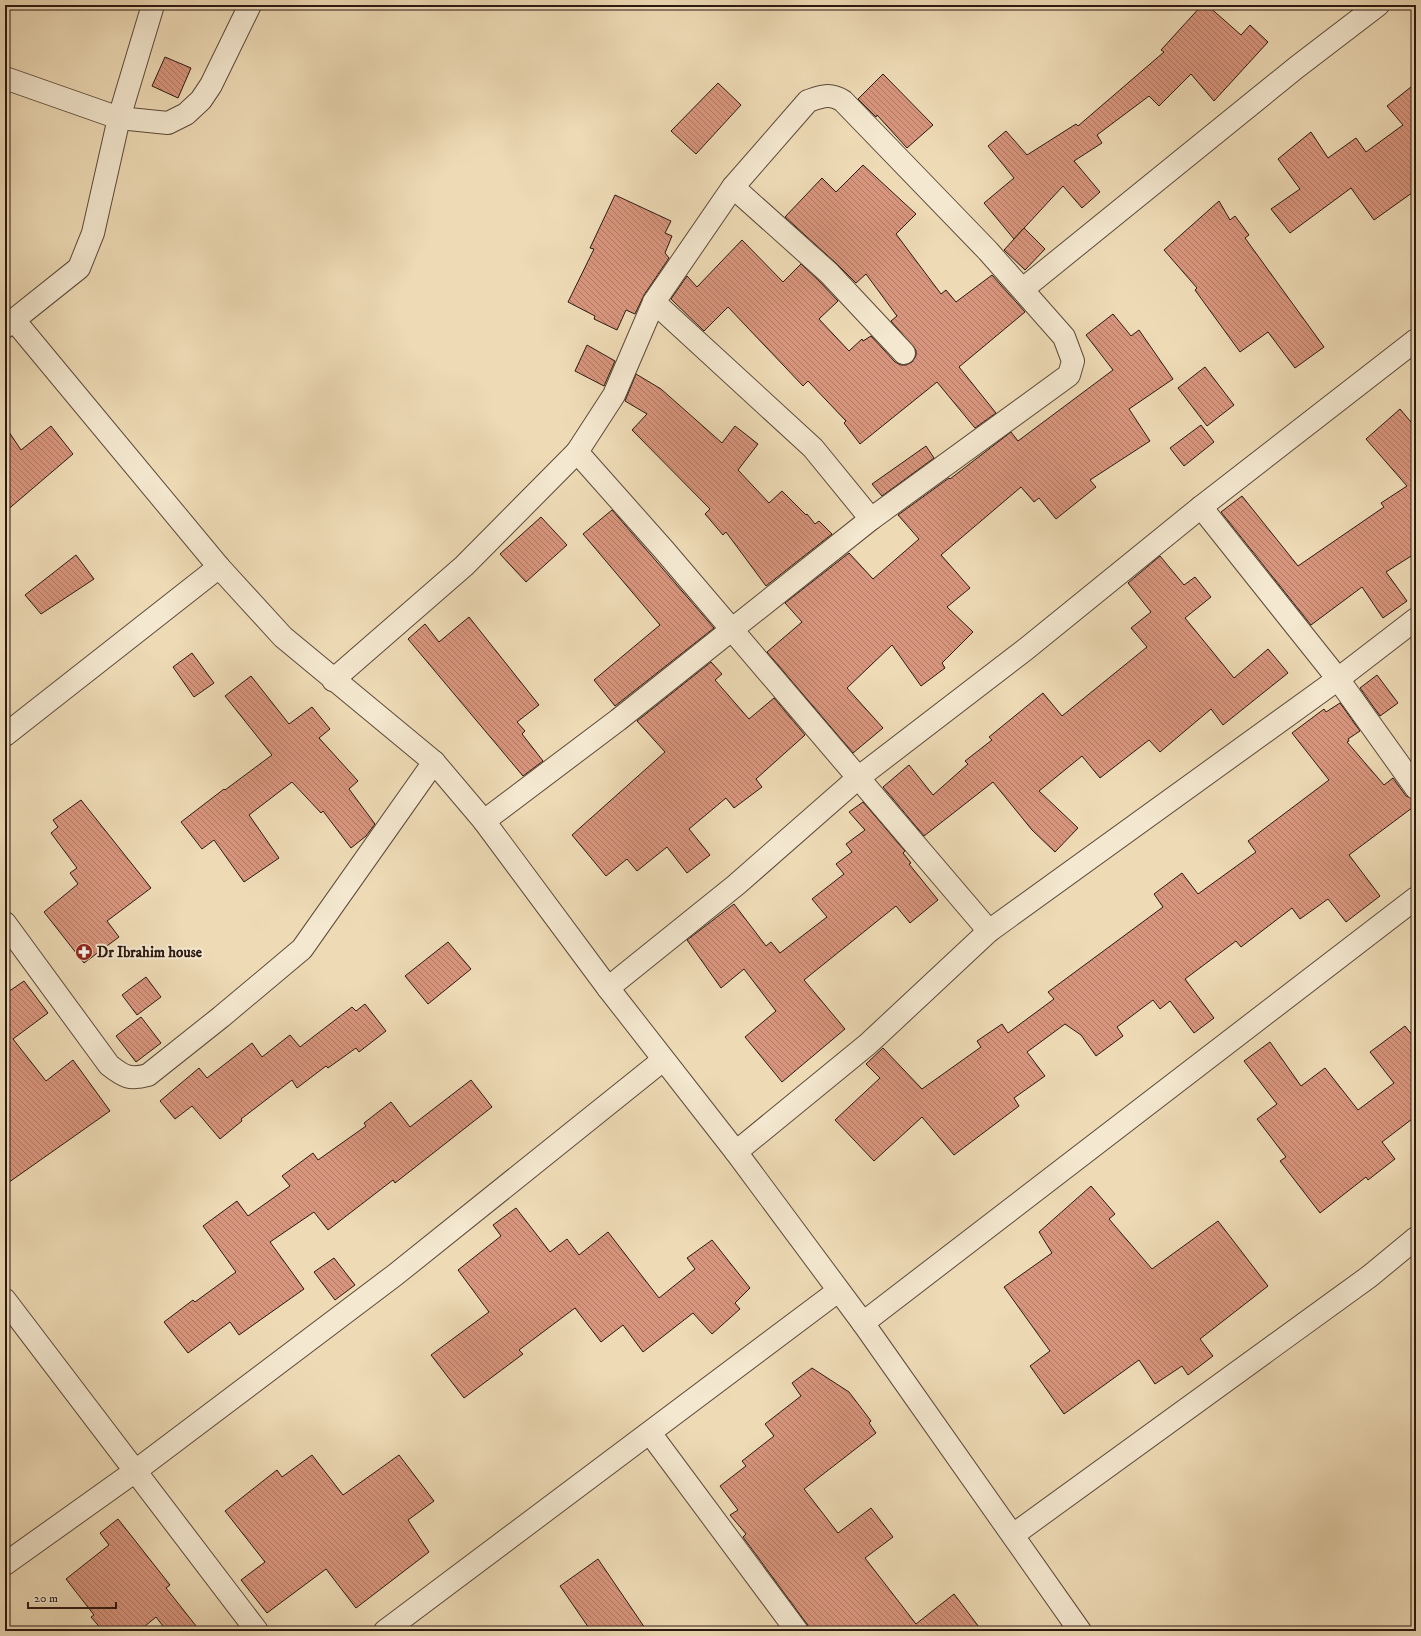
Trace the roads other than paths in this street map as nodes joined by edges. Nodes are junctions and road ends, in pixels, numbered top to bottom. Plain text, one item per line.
1 (153, 5) edge
2 (250, 5) edge
3 (1378, 5) edge
4 (5, 78) edge
5 (119, 118) junction
6 (733, 187) junction
7 (1023, 289) junction
8 (654, 302) junction
9 (9, 323) edge
10 (1416, 340) edge
11 (904, 353) dead end
12 (577, 452) junction
13 (1201, 507) junction
14 (871, 519) junction
15 (219, 567) junction
16 (1416, 619) edge
17 (732, 629) junction
18 (1338, 679) junction
19 (333, 680) junction
20 (5, 734) edge
21 (434, 762) junction
22 (858, 778) junction
23 (1416, 788) edge
24 (484, 821) junction
25 (1416, 898) edge
26 (5, 923) edge
27 (989, 931) junction
28 (608, 988) junction
29 (663, 1060) junction
30 (736, 1152) junction
31 (1416, 1238) edge
32 (838, 1291) junction
33 (5, 1300) edge
34 (863, 1323) junction
35 (650, 1434) junction
36 (134, 1472) junction
37 (1013, 1535) junction
38 (5, 1564) edge
39 (256, 1631) edge
40 (386, 1631) edge
41 (797, 1631) edge
42 (1080, 1631) edge

1 - 5 street
2 - 5 street
3 - 7 street
4 - 5 street
5 - 9 street
6 - 7 street
6 - 8 street
6 - 11 street
7 - 14 street
8 - 12 street
8 - 14 street
9 - 15 street
10 - 13 street
12 - 17 street
12 - 19 street
13 - 18 street
13 - 22 street
14 - 17 street
15 - 19 street
15 - 20 street
16 - 18 street
17 - 22 street
17 - 24 street
18 - 23 street
18 - 27 street
19 - 21 street
21 - 24 street
21 - 26 street
22 - 27 street
22 - 28 street
24 - 28 street
25 - 34 street
27 - 30 street
28 - 29 street
29 - 30 street
29 - 36 street
30 - 32 street
31 - 37 street
32 - 34 street
32 - 35 street
33 - 36 street
34 - 37 street
35 - 40 street
35 - 41 street
36 - 38 street
36 - 39 street
37 - 42 street

